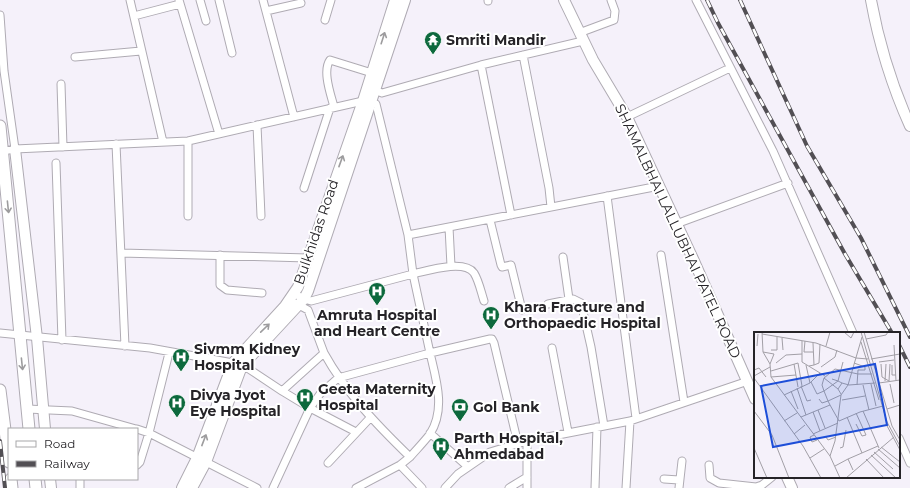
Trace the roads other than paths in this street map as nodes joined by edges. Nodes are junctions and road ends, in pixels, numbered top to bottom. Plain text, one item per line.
1 (130, 0) edge
2 (200, 0) edge
3 (219, 0) edge
4 (263, 0) edge
5 (331, 0) edge
6 (395, 0) edge
7 (405, 0) edge
8 (564, 0) edge
9 (611, 0) edge
10 (696, 0) edge
11 (871, 0) edge
12 (180, 2) edge
13 (288, 3) edge
14 (301, 3) dead end
15 (266, 11) junction
16 (0, 15) edge
17 (134, 16) junction
18 (325, 20) dead end
19 (206, 21) dead end
20 (581, 37) junction
21 (142, 51) junction
22 (232, 53) dead end
23 (523, 55) junction
24 (75, 57) dead end
25 (481, 65) junction
26 (730, 68) junction
27 (372, 73) junction
28 (61, 84) dead end
29 (371, 90) junction
30 (367, 102) junction
31 (332, 108) junction
32 (294, 117) junction
33 (627, 118) junction
34 (257, 125) junction
35 (0, 126) edge
36 (910, 126) edge
37 (219, 134) junction
38 (188, 141) junction
39 (163, 142) junction
40 (116, 144) junction
41 (63, 147) junction
42 (15, 149) junction
43 (2, 151) junction
44 (56, 162) dead end
45 (788, 183) junction
46 (659, 186) junction
47 (304, 188) dead end
48 (607, 196) junction
49 (551, 207) junction
50 (511, 215) junction
51 (188, 216) dead end
52 (261, 216) dead end
53 (490, 220) junction
54 (676, 224) junction
55 (449, 227) junction
56 (408, 235) junction
57 (121, 252) junction
58 (220, 255) junction
59 (661, 255) dead end
60 (563, 256) dead end
61 (308, 258) junction
62 (450, 266) junction
63 (413, 274) junction
64 (262, 293) dead end
65 (297, 300) junction
66 (569, 300) junction
67 (484, 301) dead end
68 (548, 304) dead end
69 (522, 310) dead end
70 (853, 332) edge
71 (0, 333) edge
72 (19, 335) junction
73 (37, 338) junction
74 (62, 340) junction
75 (125, 346) junction
76 (552, 348) dead end
77 (169, 353) junction
78 (324, 353) junction
79 (430, 353) junction
80 (237, 364) junction
81 (338, 378) junction
82 (748, 382) junction
83 (0, 390) edge
84 (282, 391) junction
85 (754, 397) edge
86 (684, 402) junction
87 (310, 408) junction
88 (27, 409) junction
89 (43, 410) junction
90 (370, 418) junction
91 (633, 420) junction
92 (600, 426) junction
93 (29, 428) edge
94 (45, 428) edge
95 (132, 428) edge
96 (138, 430) edge
97 (356, 432) junction
98 (568, 432) junction
99 (149, 433) junction
100 (430, 433) junction
101 (3, 440) edge
102 (900, 440) edge
103 (527, 441) junction
104 (518, 444) junction
105 (410, 457) junction
106 (8, 458) edge
107 (201, 460) junction
108 (682, 461) dead end
109 (328, 463) dead end
110 (138, 464) edge
111 (910, 464) edge
112 (400, 465) junction
113 (709, 465) dead end
114 (468, 467) junction
115 (527, 477) junction
116 (771, 478) edge
117 (787, 478) edge
118 (664, 479) dead end
119 (680, 480) junction
120 (762, 486) edge
121 (182, 488) edge
122 (192, 488) edge
123 (257, 488) edge
124 (273, 488) edge
125 (356, 488) edge
126 (422, 488) edge
127 (445, 488) edge
128 (509, 488) edge
129 (527, 488) edge
130 (594, 488) edge
131 (626, 488) edge
132 (679, 488) edge
133 (792, 488) edge

1 - 17 street
2 - 19 street
3 - 22 street
4 - 15 street
5 - 18 street
27 -> 6 street, Bulkhidas Road
7 - 29 street
8 - 20 street, SHAMALBHAI LALLUBHAI PATEL ROAD
9 - 20 street
10 - 26 street
11 - 36 street
12 - 17 street
12 - 37 street
13 - 14 street
13 - 15 street
15 - 32 street
16 - 42 street
17 - 21 street
20 - 23 street
20 - 33 street, SHAMALBHAI LALLUBHAI PATEL ROAD
21 - 24 street
21 - 39 street
23 - 25 street
23 - 49 street
25 - 29 street
25 - 50 street
26 - 33 street
26 - 45 street
27 - 29 street, Bulkhidas Road
27 - 31 street
28 - 41 street
29 - 30 street, Bulkhidas Road
30 - 31 street
30 - 56 street
61 -> 30 street, Bulkhidas Road
30 - 65 street, Bulkhidas Road
31 - 32 street
31 - 47 street
32 - 34 street
33 - 46 street, SHAMALBHAI LALLUBHAI PATEL ROAD
34 - 37 street
34 - 52 street
35 - 43 main road
37 - 38 street
38 - 39 street
38 - 51 street
39 - 40 street
40 - 41 street
40 - 57 street
41 - 42 street
42 - 43 street
42 - 73 street
43 -> 72 main road
44 - 74 street
45 - 54 street
45 - 70 street
46 - 48 street
46 - 54 street, SHAMALBHAI LALLUBHAI PATEL ROAD
48 - 49 street
48 - 91 street
49 - 50 street
50 - 53 street
53 - 55 street
53 - 69 street
54 - 82 street, SHAMALBHAI LALLUBHAI PATEL ROAD
55 - 56 street
55 - 62 street
56 - 63 street
57 - 58 street
57 - 75 street
58 - 61 street
58 - 64 street
59 - 86 street
60 - 66 street
61 - 65 street, Bulkhidas Road
62 - 63 street
62 - 67 street
63 - 65 street
63 - 79 street
65 - 78 street
65 - 80 street, Bulkhidas Road
66 - 68 street
66 - 92 street
71 - 72 street
72 - 73 street
72 -> 88 main road
73 - 74 street
73 - 89 street
74 - 75 street
75 - 77 street
76 - 98 street
77 - 80 street
77 - 99 street
78 - 81 street
78 - 84 street
79 - 81 street
79 - 100 street
79 - 104 street
80 - 84 street
80 - 107 street, Bulkhidas Road
81 - 87 street
81 - 90 street
82 - 85 street, SHAMALBHAI LALLUBHAI PATEL ROAD
82 - 86 street
83 - 101 main road
84 - 87 street
86 - 91 street
87 - 97 street
87 - 124 street
88 - 89 street
88 - 93 main road
89 - 94 street
89 - 95 street
90 - 97 street
90 - 105 street
91 - 92 street
91 - 131 street
92 - 98 street
92 - 130 street
96 - 99 street
97 - 109 street
98 - 103 street
99 - 107 street
99 - 110 street
100 - 105 street
100 - 114 street
101 - 106 main road
102 - 111 street
103 - 104 street
103 - 115 street
104 - 114 street
105 - 112 street
107 - 121 street, Bulkhidas Road
107 - 122 street, Bulkhidas Road
107 - 123 street
108 - 119 street
112 - 125 street
112 - 126 street
113 - 120 street
114 - 127 street
115 - 128 street
115 - 129 street
116 - 120 street
117 - 133 street
118 - 119 street
119 - 132 street

